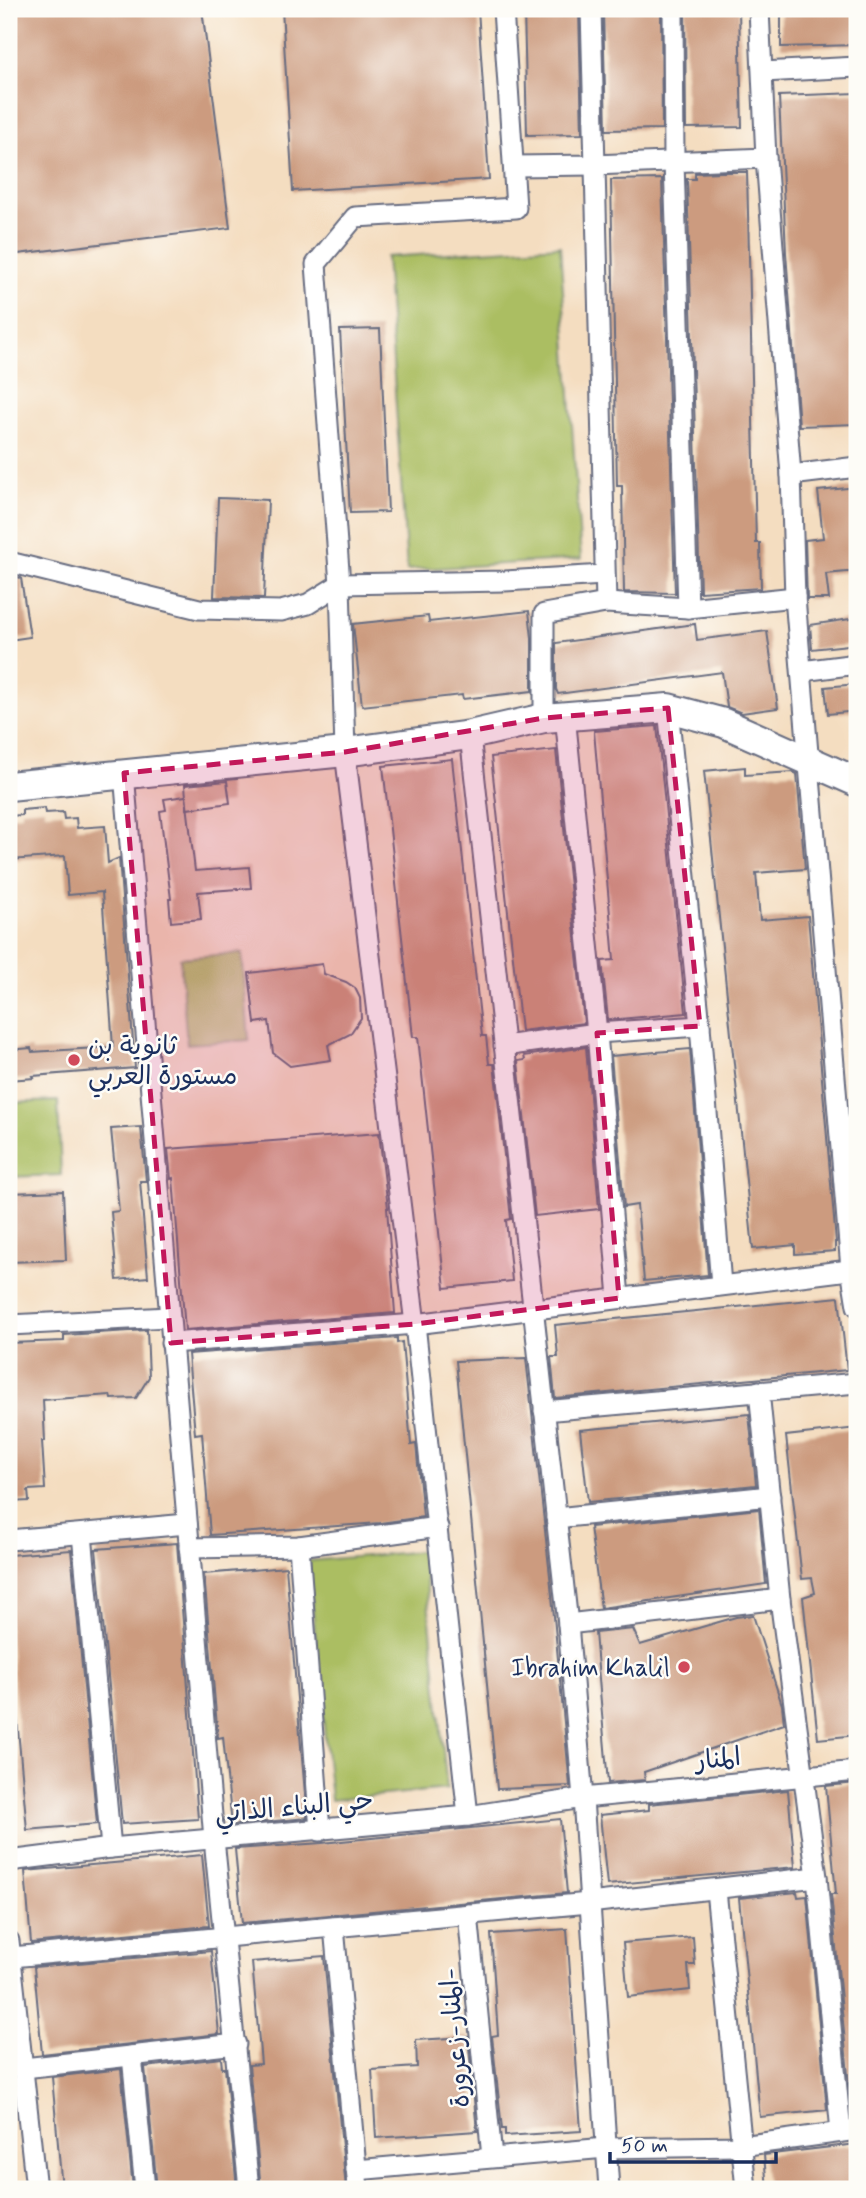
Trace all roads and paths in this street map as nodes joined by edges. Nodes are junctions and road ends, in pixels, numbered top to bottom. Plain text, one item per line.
1 (503, 9) edge
2 (591, 9) edge
3 (673, 9) edge
4 (759, 9) edge
5 (857, 67) edge
6 (762, 72) junction
7 (766, 158) junction
8 (674, 162) junction
9 (594, 165) junction
10 (514, 166) junction
11 (857, 467) edge
12 (791, 475) junction
13 (9, 562) edge
14 (604, 575) junction
15 (340, 584) junction
16 (795, 597) junction
17 (606, 603) junction
18 (688, 608) junction
19 (857, 664) edge
20 (802, 671) junction
21 (668, 708) junction
22 (554, 717) junction
23 (470, 735) junction
24 (345, 752) junction
25 (810, 761) junction
26 (124, 773) junction
27 (857, 782) edge
28 (9, 786) edge
29 (700, 1026) junction
30 (597, 1033) junction
31 (504, 1046) junction
32 (854, 1269) edge
33 (721, 1286) junction
34 (619, 1298) junction
35 (857, 1306) edge
36 (533, 1311) junction
37 (169, 1317) junction
38 (415, 1324) junction
39 (9, 1325) edge
40 (171, 1343) junction
41 (857, 1383) edge
42 (759, 1391) junction
43 (544, 1411) junction
44 (770, 1496) junction
45 (556, 1518) junction
46 (187, 1524) junction
47 (438, 1527) junction
48 (82, 1534) junction
49 (9, 1540) edge
50 (299, 1546) junction
51 (189, 1548) junction
52 (780, 1599) junction
53 (568, 1624) junction
54 (857, 1771) edge
55 (804, 1775) junction
56 (583, 1798) junction
57 (468, 1816) junction
58 (320, 1831) junction
59 (214, 1839) junction
60 (111, 1848) junction
61 (9, 1861) edge
62 (817, 1877) junction
63 (716, 1890) junction
64 (589, 1903) junction
65 (468, 1914) junction
66 (334, 1927) junction
67 (223, 1937) junction
68 (11, 1949) edge
69 (236, 2044) junction
70 (132, 2056) junction
71 (24, 2068) junction
72 (849, 2131) edge
73 (741, 2146) junction
74 (606, 2148) junction
75 (492, 2157) junction
76 (357, 2179) edge
77 (36, 2189) edge
78 (145, 2189) edge
79 (249, 2189) edge
80 (609, 2189) edge
81 (746, 2189) edge

1 - 10 street
2 - 9 street
3 - 8 street
4 - 6 street
5 - 6 street
6 - 7 street
7 - 8 street
7 - 12 street
8 - 9 street
8 - 18 street
9 - 10 street
9 - 14 street
10 - 15 street
11 - 12 street
12 - 16 street
13 - 15 street
14 - 15 street
14 - 17 street
15 - 24 street
16 - 18 street
16 - 20 street
17 - 18 street
17 - 22 street
19 - 20 street
20 - 25 street
21 - 22 street
21 - 25 street
21 - 29 street
22 - 23 street
22 - 30 street
23 - 24 street
23 - 31 street
24 - 26 street
24 - 38 street
25 - 27 street
25 - 32 street
26 - 28 street
26 - 37 street
29 - 30 street
29 - 33 street
30 - 31 street
30 - 34 street
31 - 36 street
32 - 33 street
32 - 35 street
33 - 34 street
34 - 36 street
36 - 38 street
36 - 43 street
37 - 39 street
37 - 40 street
38 - 40 street
38 - 47 street
40 - 46 street
41 - 42 street
42 - 43 street
42 - 44 street
43 - 45 street
44 - 45 street
44 - 52 street
45 - 53 street
46 - 48 street
46 - 51 street
47 - 50 street
47 - 57 street
48 - 49 street
48 - 60 street
50 - 51 street
50 - 58 street
51 - 59 street
52 - 53 street
52 - 55 street
53 - 56 street
54 - 55 street, المنار
55 - 56 street, المنار
55 - 62 street
56 - 57 street, حي البناء الذاتي
56 - 64 street
57 - 58 street, حي البناء الذاتي
58 - 59 street, حي البناء الذاتي
59 - 60 street, حي البناء الذاتي
59 - 67 street
60 - 61 street, حي البناء الذاتي
62 - 63 street
62 - 72 street
63 - 64 street
63 - 73 street
64 - 65 street
64 - 74 street
65 - 66 street
65 - 75 street, المنار-زعرورة-
66 - 67 street
66 - 76 street
67 - 68 street
67 - 69 street
68 - 71 street
69 - 70 street
69 - 79 street
70 - 71 street
70 - 78 street
71 - 77 street
72 - 73 street
73 - 74 street
73 - 81 street
74 - 75 street
74 - 80 street
75 - 76 street

